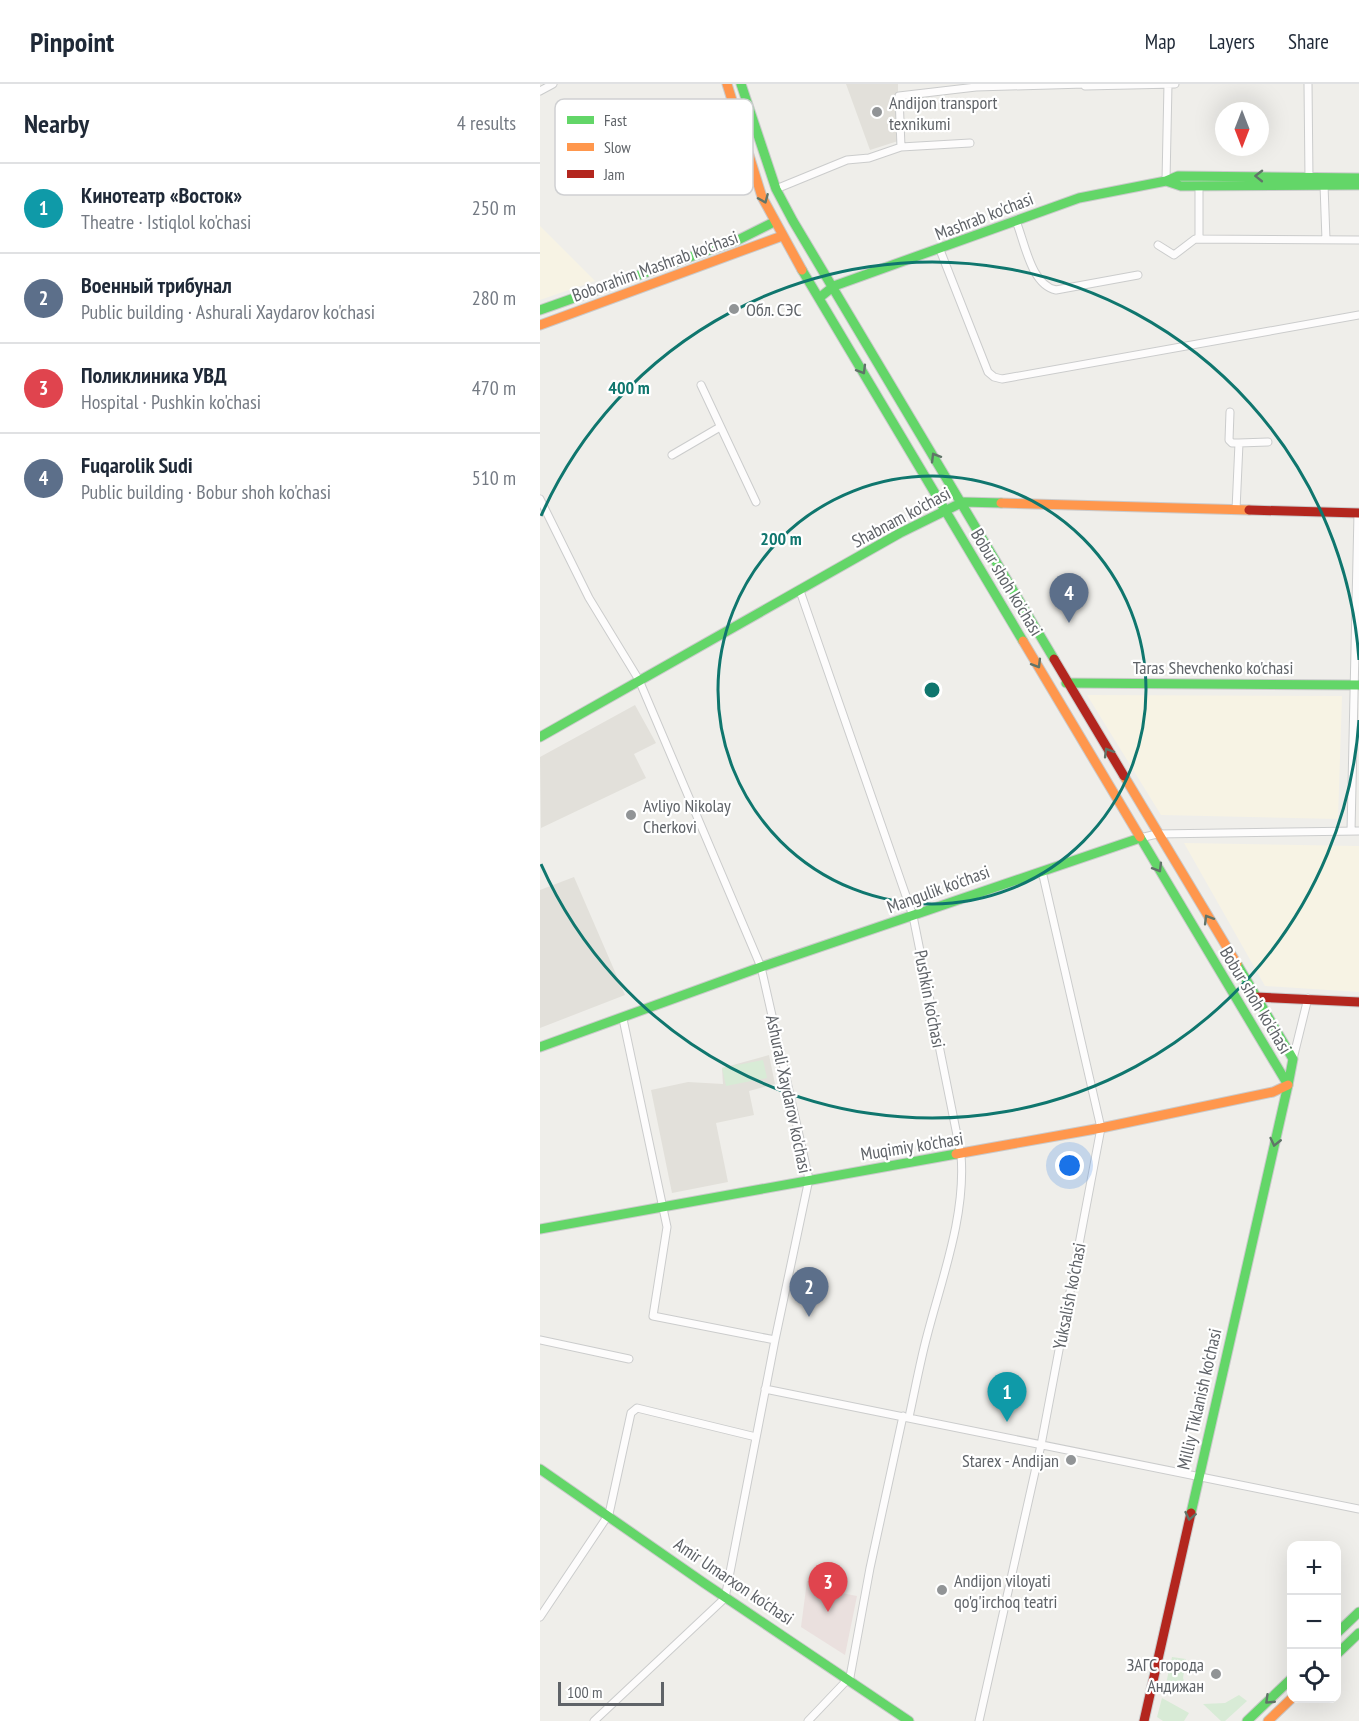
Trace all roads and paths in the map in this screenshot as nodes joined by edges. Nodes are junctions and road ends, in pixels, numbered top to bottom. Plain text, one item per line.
1 (553, 84) edge
2 (727, 84) edge
3 (741, 84) edge
4 (1167, 84) edge
5 (1175, 84) edge
6 (1308, 84) edge
7 (1085, 85) edge
8 (963, 86) edge
9 (540, 91) edge
10 (732, 99) edge
11 (746, 99) edge
12 (753, 120) edge
13 (970, 143) dead end
14 (901, 147) junction
15 (753, 168) edge
16 (1309, 178) junction
17 (1359, 178) edge
18 (1166, 181) junction
19 (1324, 185) junction
20 (1359, 185) edge
21 (1199, 186) junction
22 (776, 189) junction
23 (1016, 221) junction
24 (774, 222) junction
25 (782, 236) junction
26 (1199, 238) junction
27 (1326, 240) junction
28 (1359, 240) edge
29 (1158, 245) dead end
30 (940, 250) junction
31 (1138, 275) dead end
32 (834, 286) junction
33 (819, 298) junction
34 (540, 310) edge
35 (1359, 315) edge
36 (540, 325) edge
37 (701, 385) dead end
38 (1230, 412) dead end
39 (720, 427) junction
40 (1268, 442) dead end
41 (1239, 443) junction
42 (672, 455) dead end
43 (540, 498) edge
44 (756, 502) dead end
45 (963, 502) junction
46 (1236, 510) junction
47 (945, 511) junction
48 (1359, 513) edge
49 (800, 591) junction
50 (639, 680) junction
51 (1066, 683) junction
52 (1357, 685) edge
53 (540, 737) edge
54 (1355, 831) edge
55 (1157, 834) junction
56 (1140, 838) junction
57 (1042, 871) junction
58 (913, 916) junction
59 (761, 967) junction
60 (1255, 997) junction
61 (1308, 998) junction
62 (1359, 1002) edge
63 (623, 1019) junction
64 (540, 1047) edge
65 (1293, 1059) junction
66 (1288, 1085) junction
67 (1101, 1128) junction
68 (961, 1155) junction
69 (809, 1179) junction
70 (663, 1206) junction
71 (540, 1229) edge
72 (540, 1340) edge
73 (775, 1340) junction
74 (629, 1359) dead end
75 (765, 1389) junction
76 (906, 1417) junction
77 (756, 1437) junction
78 (1041, 1445) junction
79 (540, 1469) edge
80 (1198, 1478) junction
81 (1359, 1509) edge
82 (609, 1514) junction
83 (726, 1598) junction
84 (1359, 1612) edge
85 (540, 1617) edge
86 (1341, 1629) edge
87 (1359, 1633) edge
88 (1341, 1650) edge
89 (850, 1677) junction
90 (1287, 1683) edge
91 (1287, 1703) edge
92 (594, 1721) edge
93 (808, 1721) edge
94 (909, 1721) edge
95 (979, 1721) edge
96 (1144, 1721) edge
97 (1247, 1721) edge
98 (1269, 1721) edge

1 - 9 street
2 -> 10 street, Bobur shoh ko'chasi
3 - 11 street, Bobur shoh ko'chasi
4 - 5 street
4 - 7 street
4 - 18 street
6 - 16 street
7 - 8 street
8 - 14 street
12 - 22 street, Bobur shoh ko'chasi
13 - 14 street
14 - 22 street
15 -> 24 street, Bobur shoh ko'chasi
16 - 17 street, Mashrab ko'chasi
16 -> 18 street, Mashrab ko'chasi
18 - 21 street, Mashrab ko'chasi
18 - 23 street, Mashrab ko'chasi
19 - 20 street, Mashrab ko'chasi
19 - 21 street, Mashrab ko'chasi
19 - 27 street
21 - 26 street
22 - 32 street, Bobur shoh ko'chasi
23 - 30 street, Mashrab ko'chasi
23 - 31 street
24 - 25 street, Bobur shoh ko'chasi
24 - 34 street, Boborahim Mashrab ko'chasi
25 - 33 street, Bobur shoh ko'chasi
25 - 36 street, Boborahim Mashrab ko'chasi
26 - 27 street
26 - 29 street
27 - 28 street
30 - 32 street, Mashrab ko'chasi
30 - 35 street
32 - 33 street, Mashrab ko'chasi
45 -> 32 street, Bobur shoh ko'chasi
33 -> 47 street, Bobur shoh ko'chasi
37 - 39 street
38 - 41 street
39 - 42 street
39 - 44 street
40 - 41 street
41 - 46 street
43 - 50 street, Ashurali Xaydarov ko'chasi
45 - 46 street, Shabnam ko'chasi
45 - 47 street, Shabnam ko'chasi
45 - 51 street, Bobur shoh ko'chasi
46 - 48 street, Shabnam ko'chasi
47 - 49 street, Shabnam ko'chasi
47 -> 56 street, Bobur shoh ko'chasi
48 - 52 street
49 - 50 street, Shabnam ko'chasi
49 - 58 street, Pushkin ko'chasi
50 - 53 street, Shabnam ko'chasi
50 - 59 street, Ashurali Xaydarov ko'chasi
51 - 52 street, Taras Shevchenko ko'chasi
55 -> 51 street, Bobur shoh ko'chasi
52 - 54 street
54 - 55 street, Mangulik ko'chasi
55 - 56 street, Mangulik ko'chasi
60 -> 55 street, Bobur shoh ko'chasi
56 - 57 street, Mangulik ko'chasi
56 -> 66 street, Bobur shoh ko'chasi
57 - 58 street, Mangulik ko'chasi
57 - 67 street, Yuksalish ko'chasi
58 - 59 street, Mangulik ko'chasi
58 - 68 street, Pushkin ko'chasi
59 - 63 street, Mangulik ko'chasi
59 - 69 street, Ashurali Xaydarov ko'chasi
60 - 61 street
60 - 65 street, Bobur shoh ko'chasi
61 - 62 street
61 - 65 street
63 - 64 street, Mangulik ko'chasi
63 - 70 street
65 - 66 street, Milliy Tiklanish ko'chasi
66 - 67 street, Muqimiy ko'chasi
66 -> 80 street, Milliy Tiklanish ko'chasi
67 - 68 street, Muqimiy ko'chasi
67 - 78 street, Yuksalish ko'chasi
68 - 69 street, Muqimiy ko'chasi
68 - 76 street, Pushkin ko'chasi
69 - 70 street, Muqimiy ko'chasi
69 - 73 street, Ashurali Xaydarov ko'chasi
70 - 71 street, Muqimiy ko'chasi
70 - 73 street
72 - 74 street
73 - 75 street, Ashurali Xaydarov ko'chasi
75 - 76 street
75 - 77 street, Ashurali Xaydarov ko'chasi
76 - 78 street
76 - 89 street, Pushkin ko'chasi
77 - 82 street
77 - 83 street, Ashurali Xaydarov ko'chasi
78 - 80 street
78 - 95 street, Yuksalish ko'chasi
79 - 82 street, Amir Umarxon ko'chasi
80 - 81 street
80 -> 96 street, Milliy Tiklanish ko'chasi
82 - 83 street, Amir Umarxon ko'chasi
82 - 85 street
83 - 89 street, Amir Umarxon ko'chasi
83 - 92 street
84 - 86 street
87 - 88 street
89 - 93 street
89 - 94 street, Amir Umarxon ko'chasi
90 -> 97 street
91 - 98 street

